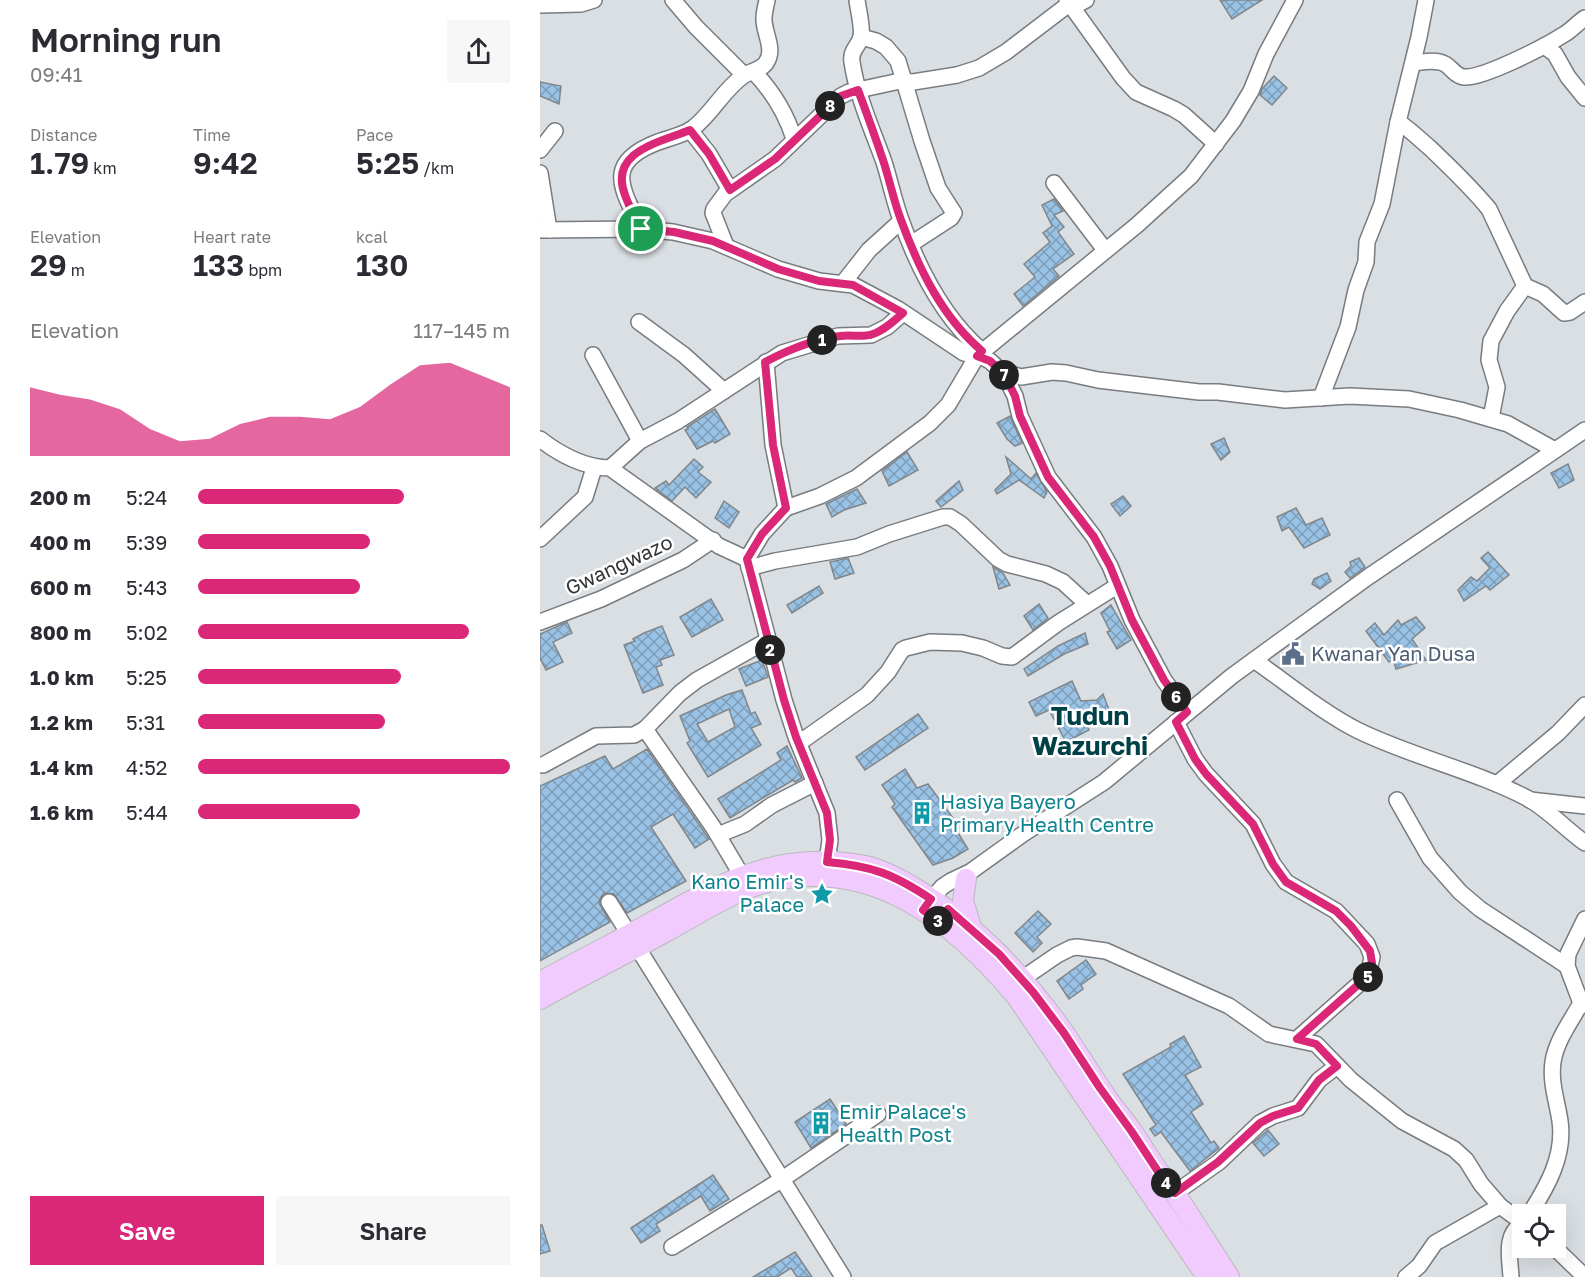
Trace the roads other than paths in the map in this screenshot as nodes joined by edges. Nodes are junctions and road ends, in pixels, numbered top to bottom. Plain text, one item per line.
1 (594, 0) edge
2 (673, 0) edge
3 (767, 0) edge
4 (857, 0) edge
5 (1295, 0) edge
6 (1426, 0) edge
7 (1074, 3) edge
8 (540, 5) edge
9 (1585, 18) edge
10 (861, 37) junction
11 (1544, 45) junction
12 (1413, 63) junction
13 (756, 73) junction
14 (904, 81) junction
15 (858, 90) junction
16 (1585, 98) edge
17 (1398, 122) junction
18 (690, 130) junction
19 (555, 131) dead end
20 (794, 139) junction
21 (1216, 144) junction
22 (540, 150) edge
23 (540, 173) edge
24 (1054, 183) dead end
25 (730, 190) junction
26 (901, 221) junction
27 (641, 229) junction
28 (544, 230) edge
29 (911, 244) junction
30 (726, 246) junction
31 (1105, 250) junction
32 (843, 283) junction
33 (1525, 286) junction
34 (1585, 302) edge
35 (903, 313) junction
36 (639, 322) dead end
37 (979, 353) junction
38 (593, 355) dead end
39 (765, 362) junction
40 (1001, 371) junction
41 (724, 391) junction
42 (1321, 398) junction
43 (1491, 418) junction
44 (1585, 430) edge
45 (540, 439) edge
46 (640, 441) junction
47 (1555, 450) junction
48 (594, 468) junction
49 (610, 468) junction
50 (786, 508) junction
51 (540, 539) edge
52 (713, 540) junction
53 (748, 564) junction
54 (1117, 586) junction
55 (1087, 604) junction
56 (540, 622) edge
57 (768, 640) junction
58 (1254, 660) junction
59 (1585, 705) edge
60 (1182, 717) junction
61 (645, 729) junction
62 (799, 743) junction
63 (543, 765) dead end
64 (815, 783) junction
65 (1497, 784) junction
66 (1397, 800) dead end
67 (1530, 800) junction
68 (1585, 806) edge
69 (718, 835) junction
70 (1585, 843) edge
71 (827, 862) junction
72 (968, 875) junction
73 (742, 876) junction
74 (609, 902) dead end
75 (935, 910) junction
76 (1585, 919) edge
77 (972, 930) junction
78 (633, 941) junction
79 (1567, 966) junction
80 (1022, 979) junction
81 (540, 982) edge
82 (540, 999) edge
83 (1583, 1004) edge
84 (1297, 1039) junction
85 (1337, 1066) junction
86 (878, 1114) dead end
87 (781, 1180) junction
88 (1175, 1193) junction
89 (1536, 1204) edge
90 (1500, 1206) junction
91 (1512, 1215) edge
92 (1512, 1234) edge
93 (672, 1246) dead end
94 (1565, 1258) edge
95 (843, 1277) edge
96 (1207, 1277) edge
97 (1229, 1277) edge
98 (1406, 1277) edge
99 (1511, 1277) edge
100 (1585, 1277) edge

1 - 8 street
2 - 13 street
3 - 13 street
4 - 10 street
5 - 21 street
6 - 12 street
7 - 14 street
7 - 21 street
9 - 11 street
10 - 14 street
10 - 15 street
11 - 12 street
11 - 16 street
12 - 17 street
13 - 18 street
13 - 20 street
14 - 15 street
14 - 29 street
15 - 20 street
15 - 26 street
17 - 33 street
17 - 42 street
18 - 25 street
18 - 27 street
19 - 22 street
20 - 25 street
21 - 31 street
23 - 28 street
24 - 31 street
25 - 30 street
26 - 29 street
26 - 32 street
27 - 28 street
27 - 30 street
29 - 37 street
30 - 32 street
31 - 37 street
32 - 35 street
33 - 34 street
33 - 43 street
35 - 37 street
35 - 39 street
36 - 41 street
37 - 40 street
37 - 50 street
38 - 46 street
39 - 41 street
39 - 50 street
40 - 42 street
40 - 54 street
41 - 46 street
42 - 43 street
43 - 47 street
44 - 47 street
45 - 48 street
46 - 49 street
47 - 58 street
48 - 49 street
48 - 51 street
49 - 52 street
50 - 53 street
52 - 53 street
52 - 56 street, Gwangwazo
53 - 55 street
53 - 57 street
54 - 55 street
54 - 60 street
55 - 62 street
57 - 61 street
57 - 62 street
58 - 60 street
58 - 65 street
59 - 65 street
60 - 72 street
60 - 84 street
61 - 63 street
61 - 69 street
62 - 64 street
64 - 69 street
64 - 71 street
65 - 67 street
66 - 79 street
67 - 68 street
67 - 70 street
69 - 73 street
71 - 73 main road
71 - 75 main road
72 - 75 street
72 - 77 main road
73 - 78 main road
74 - 78 street
75 - 77 main road
75 - 78 main road
75 - 96 main road
76 - 79 street
77 - 80 main road
78 - 81 main road
78 - 82 main road
78 - 87 street
79 - 83 street
80 - 84 street
80 - 88 main road
83 - 89 street
84 - 85 street
85 - 88 street
85 - 90 street
86 - 87 street
87 - 93 street
87 - 95 street
88 - 97 main road
90 - 91 street
90 - 98 street
92 - 99 street
94 - 100 street

